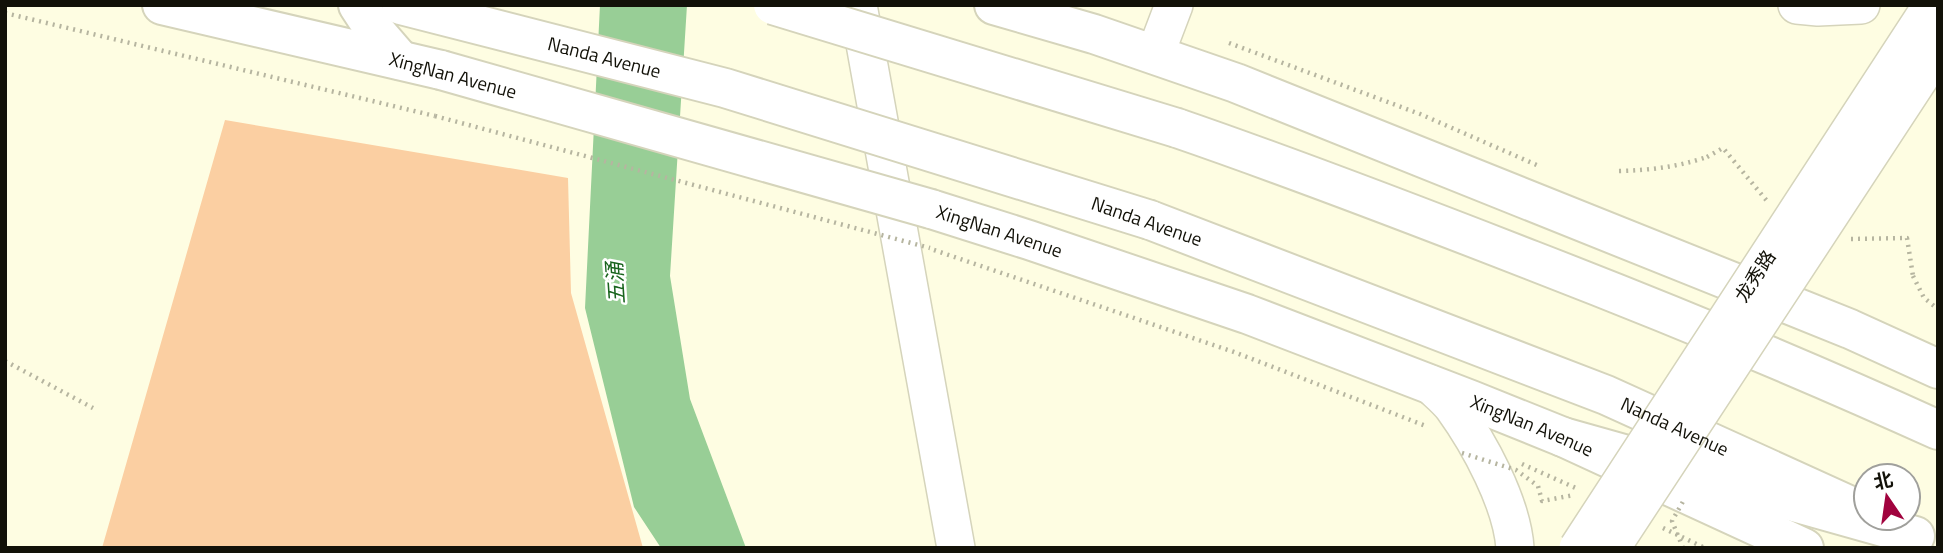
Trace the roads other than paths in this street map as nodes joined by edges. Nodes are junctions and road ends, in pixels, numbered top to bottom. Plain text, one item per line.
1 (164, 5) edge
2 (358, 5) edge
3 (401, 5) edge
4 (773, 5) edge
5 (858, 5) edge
6 (994, 5) edge
7 (1174, 5) edge
8 (1797, 5) edge
9 (1932, 5) edge
10 (1843, 6) edge
11 (1938, 50) edge
12 (1155, 55) junction
13 (400, 60) junction
14 (1938, 369) edge
15 (1430, 384) junction
16 (1938, 430) edge
17 (1563, 436) junction
18 (1852, 507) edge
19 (1906, 532) edge
20 (1926, 542) edge
21 (956, 548) edge
22 (1515, 548) edge
23 (1578, 548) edge
24 (1611, 548) edge
25 (1804, 548) edge

1 - 13 main road, XingNan Avenue
2 - 13 main road
3 - 18 main road, Nanda Avenue, bridge
4 - 16 main road, bridge
5 - 21 street
6 - 12 main road
7 - 12 street
8 - 10 street
9 - 23 street, 龙秀路, bridge
11 - 24 street, 龙秀路, bridge
12 - 14 main road
13 - 15 main road, XingNan Avenue, bridge
15 - 17 main road, XingNan Avenue
15 - 22 street
17 - 20 main road
17 - 25 main road, XingNan Avenue
19 - 20 main road

